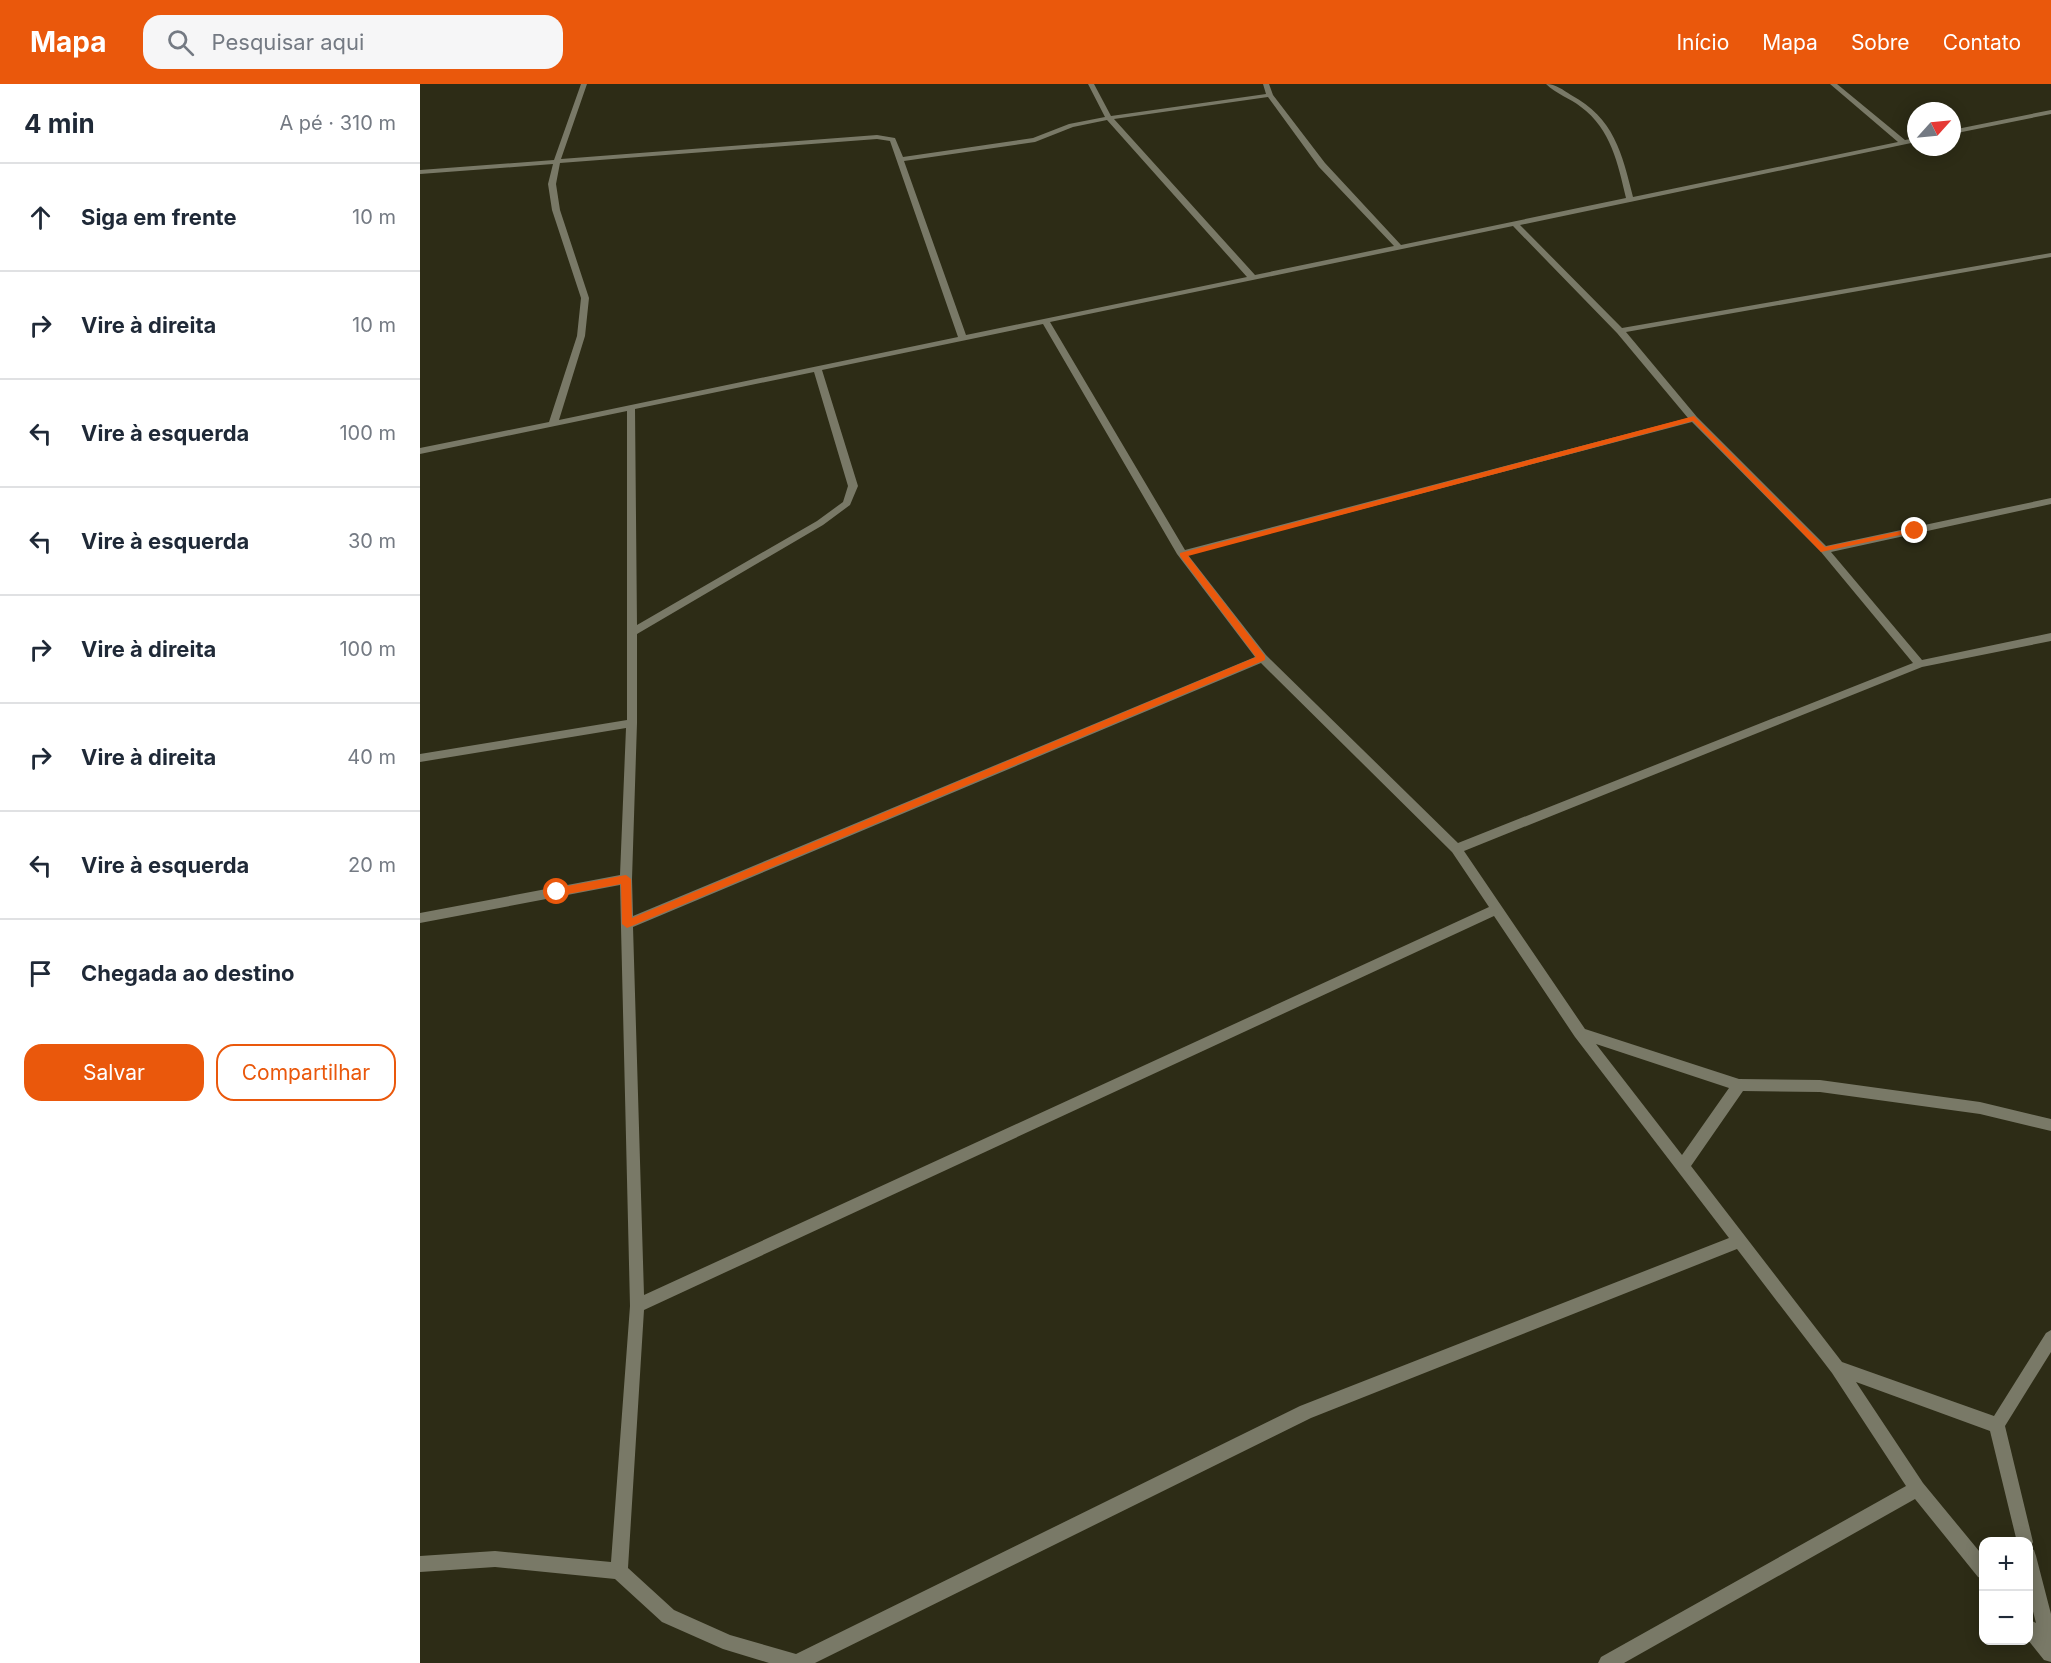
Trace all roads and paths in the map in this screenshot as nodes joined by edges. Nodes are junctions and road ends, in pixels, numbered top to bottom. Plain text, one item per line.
1 (584, 84) edge
2 (1091, 84) edge
3 (1266, 84) edge
4 (1549, 84) edge
5 (1833, 84) edge
6 (1270, 95) junction
7 (2051, 112) edge
8 (1109, 118) junction
9 (1961, 130) edge
10 (1907, 141) edge
11 (1903, 142) junction
12 (900, 160) junction
13 (557, 161) junction
14 (420, 172) edge
15 (1630, 199) junction
16 (1514, 224) junction
17 (1399, 247) junction
18 (2051, 255) edge
19 (1253, 278) junction
20 (1045, 321) junction
21 (1620, 331) junction
22 (963, 338) junction
23 (817, 367) junction
24 (631, 407) junction
25 (1694, 419) junction
26 (553, 423) junction
27 (420, 451) edge
28 (2051, 501) edge
29 (1824, 550) junction
30 (1182, 554) junction
31 (631, 633) junction
32 (2051, 637) edge
33 (1262, 658) junction
34 (1920, 664) junction
35 (632, 723) junction
36 (420, 758) edge
37 (1456, 849) junction
38 (626, 879) junction
39 (1497, 909) junction
40 (420, 918) edge
41 (627, 924) junction
42 (1580, 1033) junction
43 (1739, 1085) junction
44 (2051, 1125) edge
45 (1682, 1167) junction
46 (1739, 1241) junction
47 (637, 1306) junction
48 (2051, 1338) edge
49 (1837, 1368) junction
50 (1997, 1425) junction
51 (1917, 1489) junction
52 (2024, 1537) edge
53 (420, 1564) edge
54 (1979, 1566) edge
55 (619, 1571) junction
56 (2033, 1576) edge
57 (2033, 1633) edge
58 (2051, 1649) edge
59 (2051, 1655) edge
60 (798, 1663) edge
61 (1607, 1663) edge

1 - 13 street
2 - 8 street
3 - 6 street
4 - 15 street
5 - 11 street
6 - 8 street
6 - 17 street
7 - 9 street
8 - 12 street
8 - 19 street
10 - 11 street
11 - 15 street
12 - 13 street
12 - 22 street
13 - 14 street
13 - 26 street
15 - 16 street
16 - 17 street
16 - 21 street
17 - 19 street
18 - 21 street
19 - 20 street
20 - 22 street
20 - 30 street
21 - 25 street
22 - 23 street
23 - 24 street
23 - 31 street
24 - 26 street
24 - 31 street
25 - 29 street
25 - 30 street
26 - 27 street
28 - 29 street
29 - 34 street
30 - 33 street
31 - 35 street
32 - 34 street
33 - 37 street
33 - 41 street
34 - 37 street
35 - 36 street
35 - 38 street
37 - 39 street
38 - 40 street
38 - 41 street
39 - 42 street
39 - 47 street
41 - 47 street
42 - 43 street
42 - 45 street
43 - 44 street
43 - 45 street
45 - 46 street
46 - 49 street
46 - 60 street
47 - 55 street
48 - 50 street
49 - 50 street
49 - 51 street
50 - 52 street
51 - 54 street
51 - 61 street
53 - 55 street
55 - 60 street
56 - 58 street
57 - 59 street

